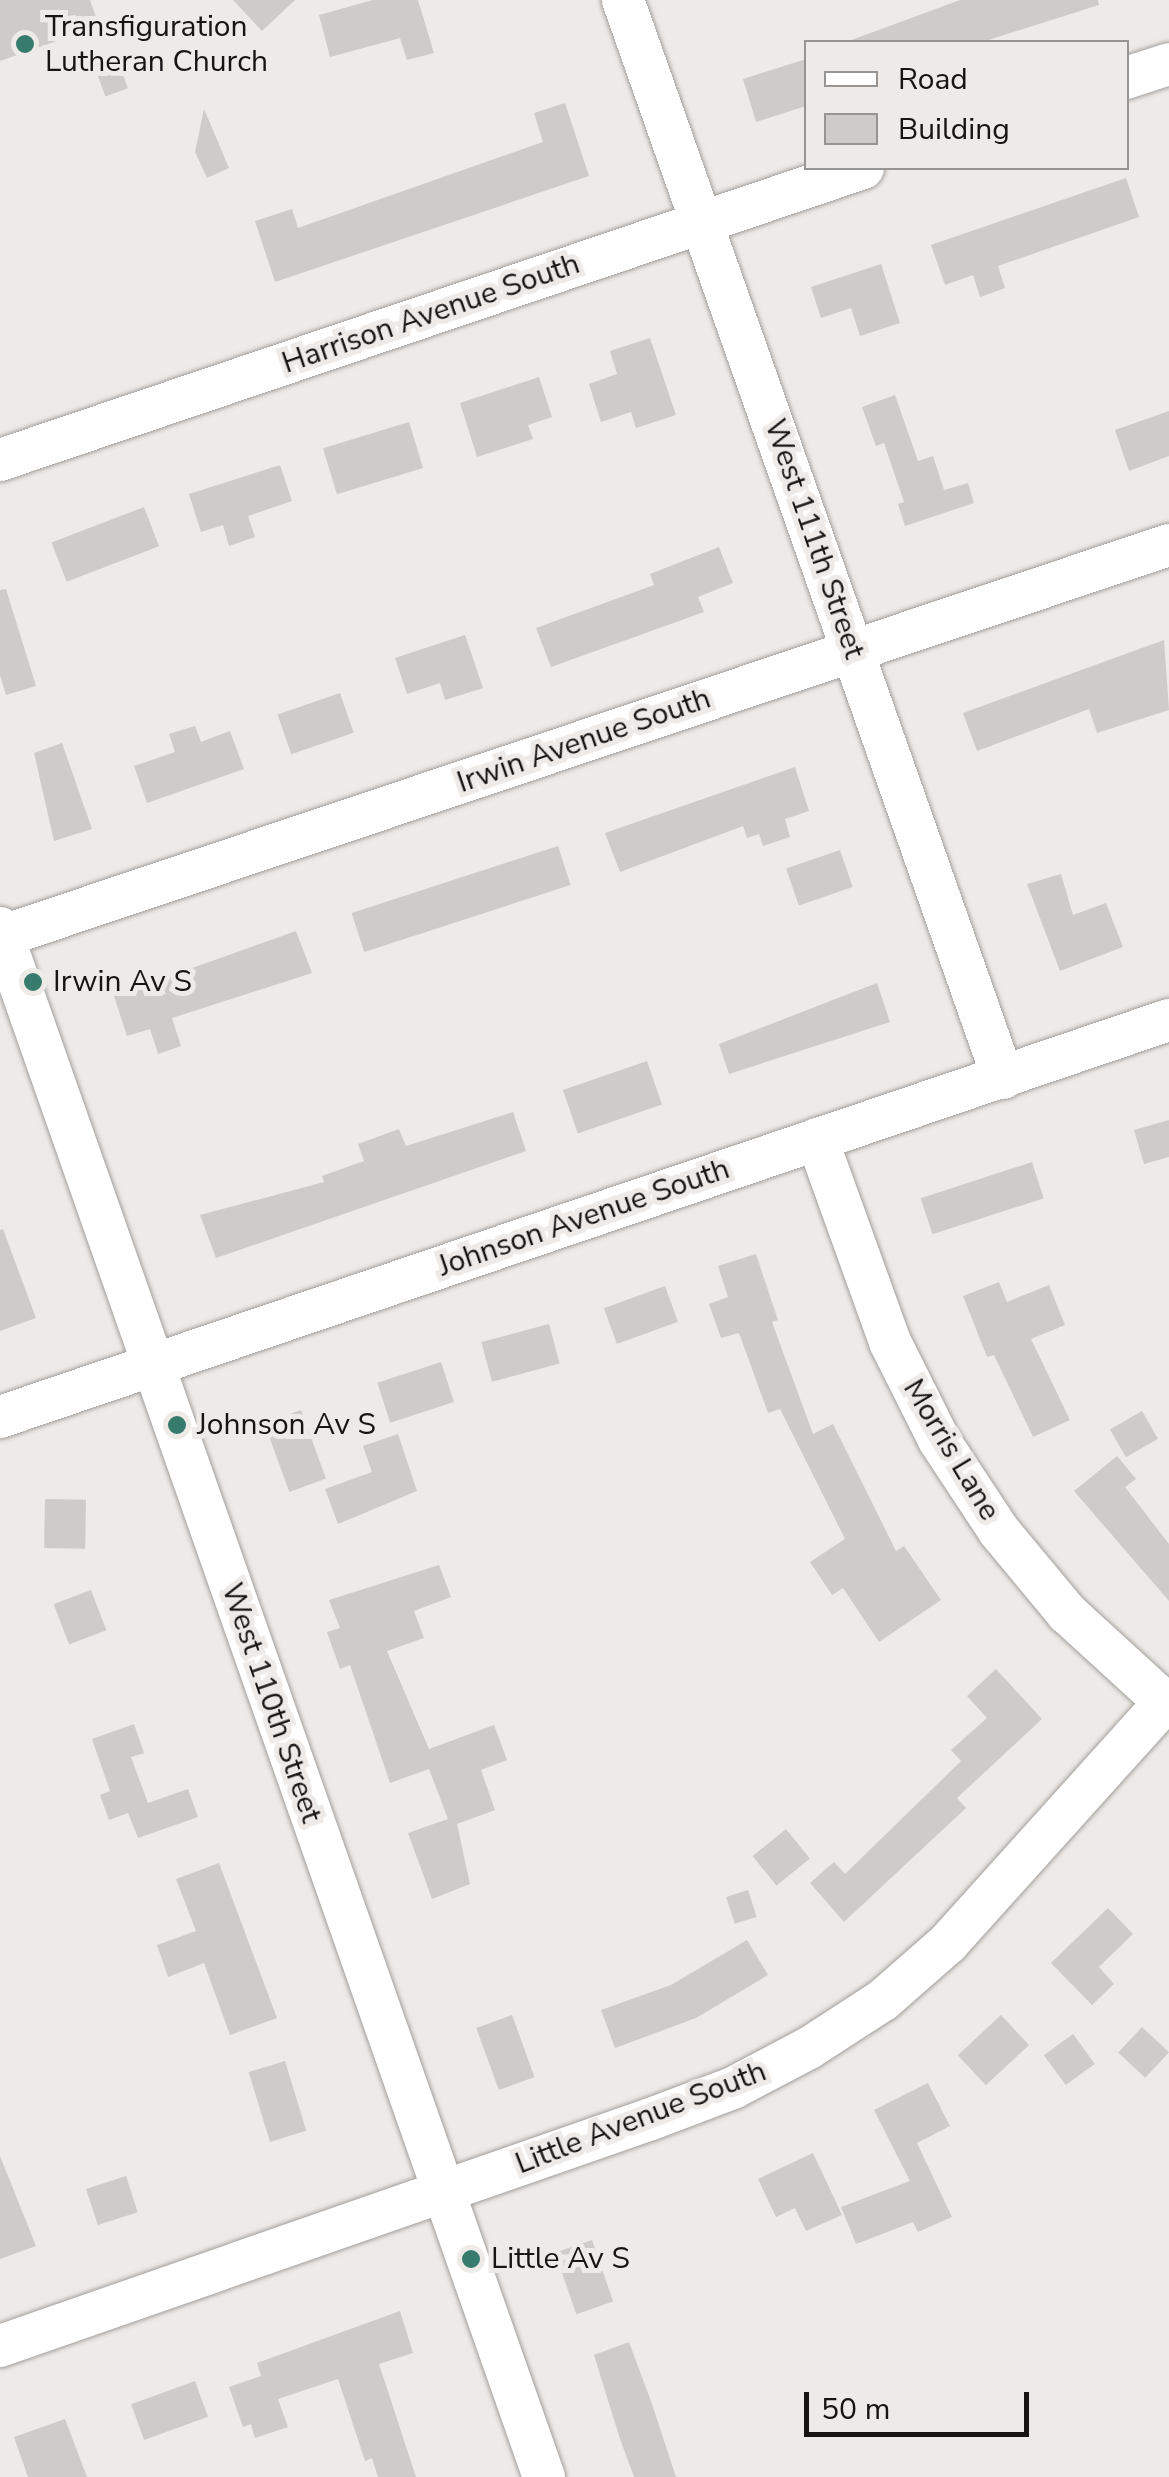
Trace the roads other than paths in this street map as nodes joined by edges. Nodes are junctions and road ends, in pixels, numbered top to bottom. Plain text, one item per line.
1 (624, 0) edge
2 (1169, 64) edge
3 (1129, 77) edge
4 (857, 170) edge
5 (702, 222) junction
6 (0, 460) edge
7 (1169, 546) edge
8 (853, 651) junction
9 (1, 934) edge
10 (1169, 1020) edge
11 (1003, 1078) junction
12 (817, 1138) junction
13 (153, 1365) junction
14 (0, 1417) edge
15 (1167, 1704) edge
16 (444, 2194) junction
17 (0, 2346) edge
18 (544, 2477) edge

1 - 5 street, West 111th Street
2 - 3 street
4 - 5 street, Harrison Avenue South
5 - 6 street, Harrison Avenue South
5 - 8 street, West 111th Street
7 - 8 street, Irwin Avenue South
8 - 9 street, Irwin Avenue South
8 - 11 street, West 111th Street
9 - 13 street, West 110th Street
10 - 11 street, Johnson Avenue South
11 - 12 street, Johnson Avenue South
12 - 13 street, Johnson Avenue South
12 - 15 street, Morris Lane
13 - 14 street, Johnson Avenue South
13 - 16 street, West 110th Street
15 - 16 street, Little Avenue South
16 - 17 street, Little Avenue South
16 - 18 street, West 110th Street

